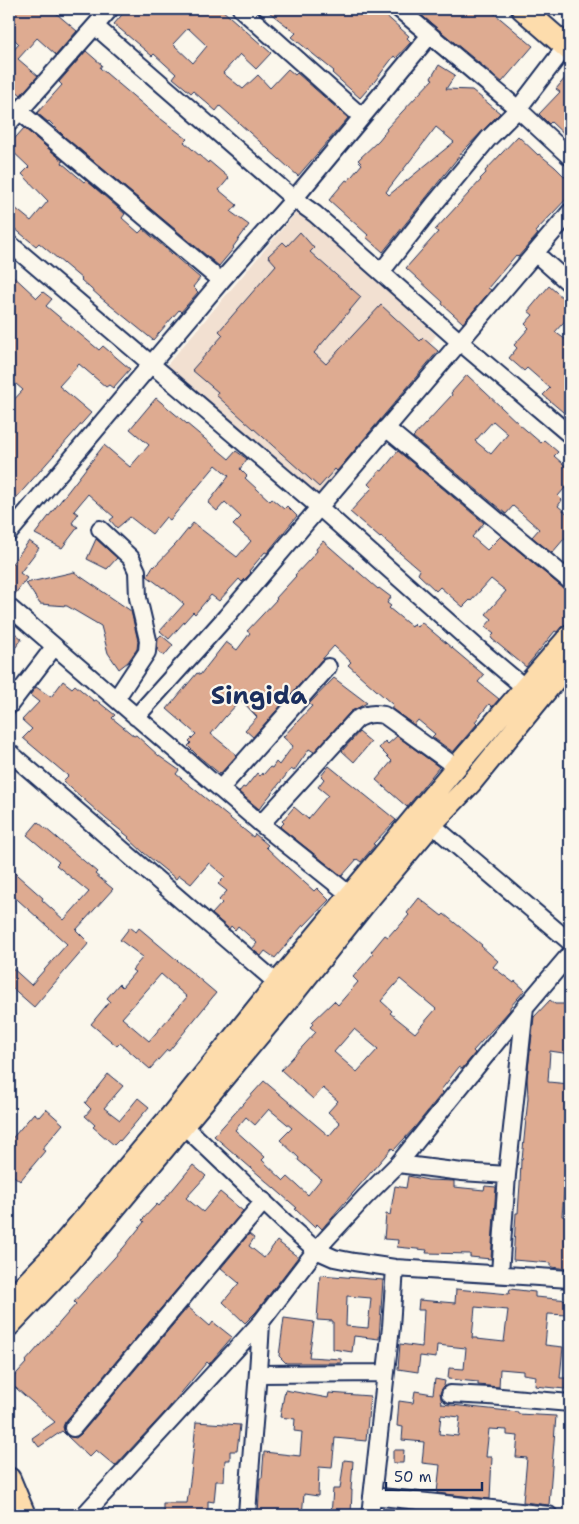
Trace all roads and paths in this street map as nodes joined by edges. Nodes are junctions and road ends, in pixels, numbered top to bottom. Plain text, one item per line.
1 (110, 9) edge
2 (241, 9) edge
3 (399, 9) edge
4 (523, 9) edge
5 (95, 26) junction
6 (430, 36) junction
7 (568, 48) edge
8 (518, 109) junction
9 (14, 117) edge
10 (362, 117) junction
11 (570, 157) edge
12 (294, 199) junction
13 (570, 212) edge
14 (9, 243) edge
15 (535, 253) junction
16 (381, 272) junction
17 (221, 281) junction
18 (570, 284) edge
19 (460, 342) junction
20 (151, 364) junction
21 (386, 428) junction
22 (570, 435) edge
23 (319, 507) junction
24 (100, 529) dead end
25 (9, 533) edge
26 (570, 580) edge
27 (9, 607) edge
28 (570, 635) edge
29 (54, 647) junction
30 (570, 662) edge
31 (328, 666) dead end
32 (524, 687) junction
33 (116, 699) junction
34 (9, 706) edge
35 (136, 717) junction
36 (9, 752) edge
37 (456, 768) junction
38 (220, 789) junction
39 (425, 819) junction
40 (262, 824) junction
41 (350, 895) junction
42 (570, 942) edge
43 (570, 954) edge
44 (277, 983) junction
45 (525, 1007) junction
46 (177, 1120) junction
47 (398, 1164) junction
48 (507, 1175) junction
49 (264, 1201) junction
50 (316, 1250) junction
51 (395, 1268) junction
52 (500, 1274) junction
53 (570, 1279) edge
54 (9, 1301) edge
55 (261, 1322) junction
56 (9, 1326) edge
57 (386, 1373) junction
58 (258, 1374) junction
59 (450, 1394) dead end
60 (570, 1403) edge
61 (73, 1428) dead end
62 (9, 1479) edge
63 (9, 1496) edge
64 (372, 1496) junction
65 (23, 1515) edge
66 (84, 1515) edge
67 (248, 1515) edge
68 (370, 1515) edge
69 (548, 1515) edge

1 - 5 street
2 - 10 street
3 - 6 street
4 - 7 highway
5 - 9 street
5 - 12 street
6 - 8 street
6 - 10 street
7 - 8 street
8 - 11 street
8 - 16 street
9 - 17 street
10 - 12 street
12 - 16 street
12 - 17 street
13 - 15 street
14 - 20 street
15 - 18 street
15 - 19 street
16 - 19 street
17 - 20 street
19 - 21 street
19 - 22 street
20 - 23 street
20 - 25 street
21 - 23 street
21 - 26 street
23 - 32 street
23 - 35 street
24 - 33 street
27 - 29 street
28 - 32 main road
29 - 33 street
29 - 34 street
30 - 39 main road
31 - 38 street
32 - 37 main road
33 - 35 street
35 - 38 street
36 - 44 street
37 - 39 main road
37 - 40 street
38 - 40 street
39 - 41 main road
39 - 42 street
39 - 46 main road
40 - 41 street
41 - 44 main road
43 - 45 street
44 - 46 main road
45 - 47 street
45 - 48 street
46 - 49 street
46 - 54 main road
46 - 56 main road
47 - 48 street
47 - 50 street
48 - 52 street
49 - 50 street
49 - 61 street
50 - 51 street
50 - 55 street
51 - 52 street
51 - 57 street
52 - 53 street
55 - 58 street
55 - 66 street
57 - 58 street
57 - 64 street
58 - 67 street
59 - 60 street
62 - 65 highway
63 - 65 highway
64 - 68 street
64 - 69 street

